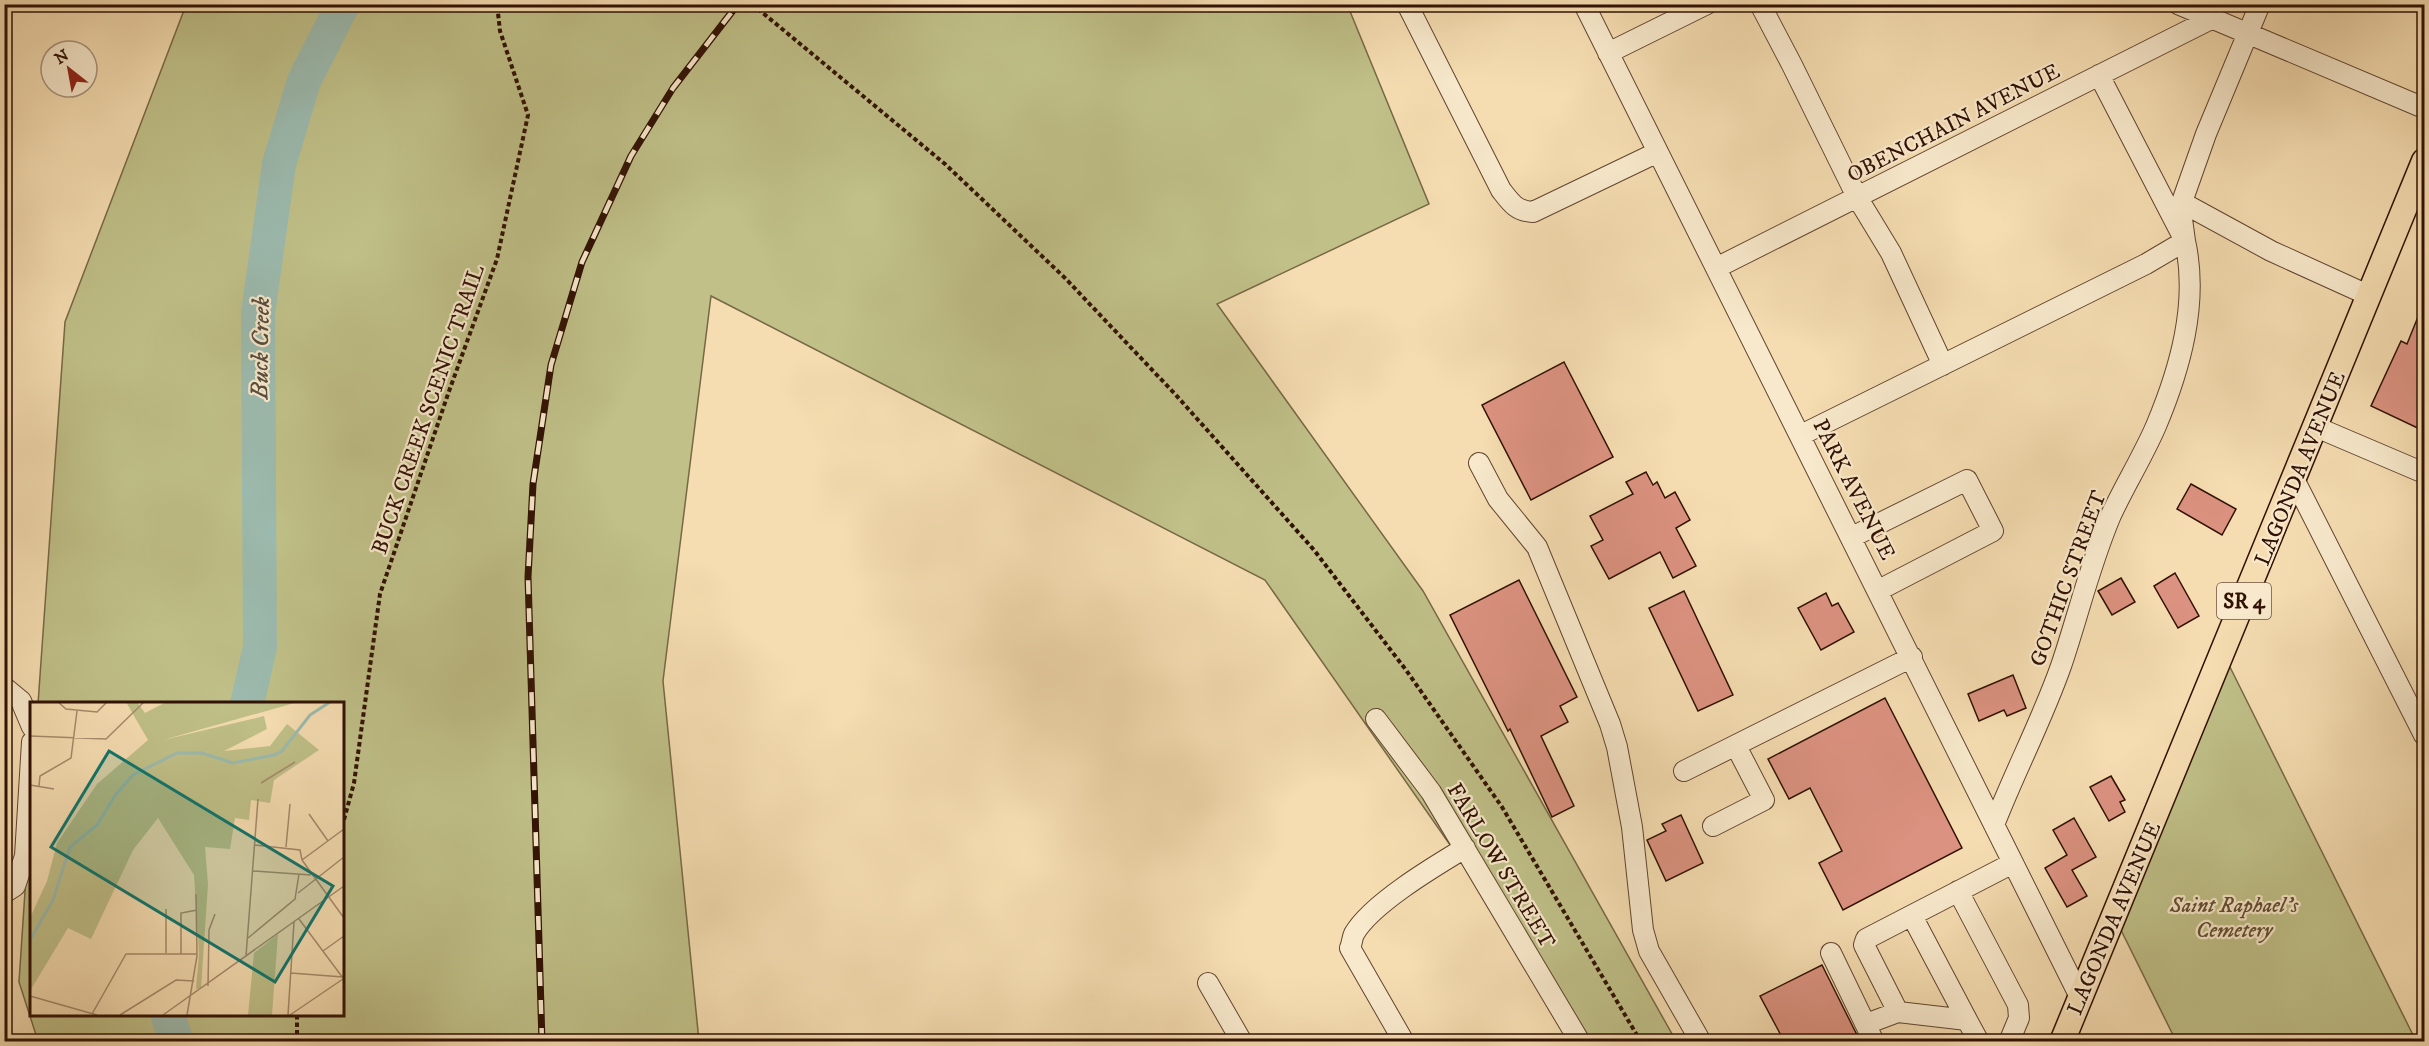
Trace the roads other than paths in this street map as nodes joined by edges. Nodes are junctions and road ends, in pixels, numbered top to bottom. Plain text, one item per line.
1 (1407, 4) edge
2 (1584, 4) edge
3 (1707, 4) edge
4 (1760, 4) edge
5 (2178, 4) edge
6 (2260, 4) edge
7 (2211, 19) junction
8 (2248, 34) junction
9 (1608, 53) junction
10 (2099, 75) junction
11 (2424, 108) edge
12 (1658, 152) junction
13 (2424, 161) edge
14 (1857, 197) junction
15 (2182, 203) junction
16 (2186, 241) junction
17 (1716, 268) junction
18 (2370, 296) junction
19 (1943, 364) junction
20 (2316, 428) junction
21 (1801, 435) junction
22 (1479, 463) dead end
23 (2424, 473) edge
24 (2294, 479) junction
25 (1852, 537) junction
26 (1879, 590) junction
27 (1912, 657) junction
28 (4, 687) edge
29 (1376, 719) dead end
30 (30, 722) edge
31 (2424, 735) edge
32 (1736, 746) junction
33 (1684, 771) dead end
34 (30, 775) edge
35 (1994, 825) junction
36 (1713, 826) dead end
37 (1465, 848) junction
38 (2013, 863) junction
39 (1958, 891) junction
40 (4, 893) edge
41 (1912, 915) junction
42 (1831, 954) dead end
43 (1208, 983) dead end
44 (2080, 997) junction
45 (1898, 1012) junction
46 (1967, 1020) junction
47 (1870, 1033) edge
48 (1242, 1041) edge
49 (1404, 1041) edge
50 (1580, 1041) edge
51 (1701, 1041) edge
52 (1979, 1041) edge
53 (2008, 1041) edge
54 (2062, 1041) edge

1 - 12 street
2 - 9 street, PARK AVENUE
3 - 9 street
4 - 14 street
5 - 7 street
6 - 8 street, GOTHIC STREET
7 - 8 street
7 - 10 street, OBENCHAIN AVENUE
8 - 11 street
8 - 15 street, GOTHIC STREET
9 - 12 street, PARK AVENUE
10 - 14 street, OBENCHAIN AVENUE
10 - 16 street, GOTHIC STREET
12 - 17 street, PARK AVENUE
13 - 18 main road, LAGONDA AVENUE / SR 4
14 - 17 street, OBENCHAIN AVENUE
14 - 19 street
15 - 16 street, GOTHIC STREET
15 - 18 street
16 - 19 street
16 - 35 street, GOTHIC STREET
17 - 21 street, PARK AVENUE
18 - 20 main road, LAGONDA AVENUE / SR 4
19 - 21 street
20 - 23 street
20 - 24 main road, LAGONDA AVENUE / SR 4
21 - 25 street, PARK AVENUE
22 - 51 street
24 - 31 street
24 - 44 main road, LAGONDA AVENUE / SR 4
25 - 26 street, PARK AVENUE
25 - 26 street
26 - 27 street, PARK AVENUE
27 - 32 street
27 - 35 street, PARK AVENUE
28 - 30 street
29 - 37 street, FARLOW STREET
32 - 33 street
32 - 36 street
34 - 40 street
35 - 38 street, PARK AVENUE
37 - 49 street
37 - 50 street, FARLOW STREET
38 - 39 street
38 - 44 street, PARK AVENUE
39 - 41 street
39 - 53 street
41 - 45 street
41 - 46 street
42 - 47 street
43 - 48 street
44 - 54 main road, LAGONDA AVENUE / SR 4
45 - 46 street
45 - 47 street
46 - 52 street

